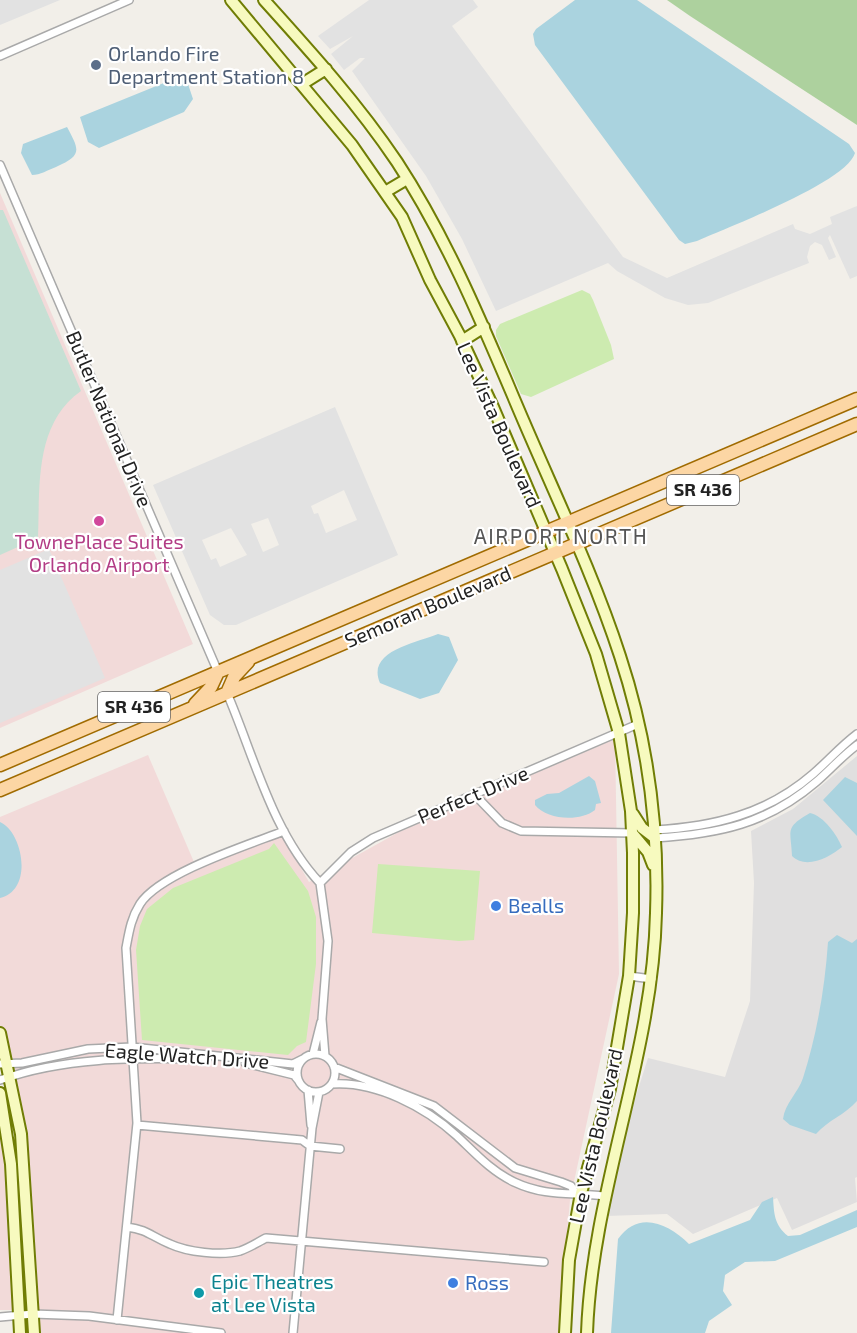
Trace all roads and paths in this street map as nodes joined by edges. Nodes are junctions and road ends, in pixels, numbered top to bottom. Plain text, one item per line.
1 (129, 0) edge
2 (231, 0) edge
3 (264, 0) edge
4 (0, 56) edge
5 (326, 69) junction
6 (302, 84) junction
7 (0, 165) edge
8 (407, 179) junction
9 (385, 192) junction
10 (484, 327) junction
11 (462, 341) junction
12 (857, 399) edge
13 (855, 424) edge
14 (567, 523) junction
15 (546, 532) junction
16 (576, 544) junction
17 (556, 553) junction
18 (254, 657) junction
19 (218, 672) junction
20 (227, 693) junction
21 (192, 708) junction
22 (638, 724) junction
23 (619, 733) junction
24 (857, 734) edge
25 (857, 745) edge
26 (0, 765) edge
27 (0, 790) edge
28 (474, 794) junction
29 (631, 811) junction
30 (284, 831) junction
31 (632, 833) junction
32 (655, 834) junction
33 (656, 874) junction
34 (320, 883) junction
35 (629, 975) junction
36 (652, 979) junction
37 (322, 1019) junction
38 (0, 1033) edge
39 (132, 1047) junction
40 (313, 1054) junction
41 (325, 1056) junction
42 (133, 1057) junction
43 (303, 1059) junction
44 (4, 1064) edge
45 (334, 1067) junction
46 (5, 1078) edge
47 (298, 1080) junction
48 (332, 1084) junction
49 (308, 1090) junction
50 (319, 1092) junction
51 (0, 1093) edge
52 (137, 1125) junction
53 (312, 1128) junction
54 (310, 1146) junction
55 (340, 1149) dead end
56 (578, 1193) junction
57 (604, 1196) junction
58 (127, 1227) junction
59 (301, 1241) junction
60 (544, 1262) dead end
61 (33, 1314) junction
62 (19, 1316) junction
63 (0, 1317) edge
64 (117, 1320) junction
65 (20, 1333) edge
66 (34, 1333) edge
67 (221, 1333) edge
68 (293, 1333) edge
69 (565, 1333) edge
70 (587, 1333) edge

1 - 4 street
2 - 6 street, Lee Vista Boulevard
3 - 5 street, Lee Vista Boulevard
5 - 6 street
5 - 8 street, Lee Vista Boulevard
6 - 9 street, Lee Vista Boulevard
7 - 19 street, Butler National Drive
8 - 9 street
8 - 10 street, Lee Vista Boulevard
9 - 11 street, Lee Vista Boulevard
10 - 11 street
10 - 14 street, Lee Vista Boulevard
11 - 15 street, Lee Vista Boulevard
12 - 14 main road, Semoran Boulevard / SR 436
13 - 16 main road, Semoran Boulevard / SR 436
14 - 15 main road, Semoran Boulevard / SR 436
14 - 16 street, Lee Vista Boulevard
15 - 17 street, Lee Vista Boulevard
15 - 18 main road, Semoran Boulevard / SR 436
16 - 17 main road, Semoran Boulevard / SR 436
16 - 22 street, Lee Vista Boulevard
17 - 20 main road, Semoran Boulevard / SR 436
17 - 23 street, Lee Vista Boulevard
18 - 19 main road, Semoran Boulevard / SR 436
18 - 20 main road
19 - 21 main road
19 - 26 main road, Semoran Boulevard / SR 436
20 - 21 main road, Semoran Boulevard / SR 436
20 - 30 street
21 - 27 main road, Semoran Boulevard / SR 436
22 - 23 street, Perfect Drive
22 - 32 street, Lee Vista Boulevard
23 - 28 street, Perfect Drive
23 - 29 street, Lee Vista Boulevard
24 - 32 street
25 - 32 street
28 - 31 street
28 - 34 street, Perfect Drive
29 - 31 street, Lee Vista Boulevard
29 - 32 street
30 - 34 street
30 - 39 street
31 - 33 street
31 - 35 street, Lee Vista Boulevard
32 - 33 street, Lee Vista Boulevard
33 - 36 street, Lee Vista Boulevard
34 - 37 street
35 - 36 street
35 - 56 street, Lee Vista Boulevard
36 - 57 street, Lee Vista Boulevard
37 - 40 street
37 - 41 street
38 - 44 street
39 - 42 street
39 - 43 street, Eagle Watch Drive
39 - 44 street, Eagle Watch Drive
40 - 41 street
40 - 43 street, Eagle Watch Drive
41 - 45 street
42 - 46 street, Eagle Watch Drive
42 - 47 street, Eagle Watch Drive
42 - 52 street
43 - 47 street, Eagle Watch Drive
44 - 46 street
45 - 48 street
45 - 56 street
46 - 61 street
47 - 49 street, Eagle Watch Drive
48 - 50 street
48 - 56 street
49 - 50 street
49 - 53 street
50 - 53 street
51 - 62 street
52 - 54 street
52 - 58 street
53 - 54 street
54 - 55 street
54 - 59 street
56 - 57 street
56 - 69 street, Lee Vista Boulevard
57 - 70 street, Lee Vista Boulevard
58 - 59 street
58 - 64 street
59 - 60 street
59 - 68 street
61 - 62 street
61 - 64 street
61 - 66 street
62 - 63 street
62 - 65 street
64 - 67 street

